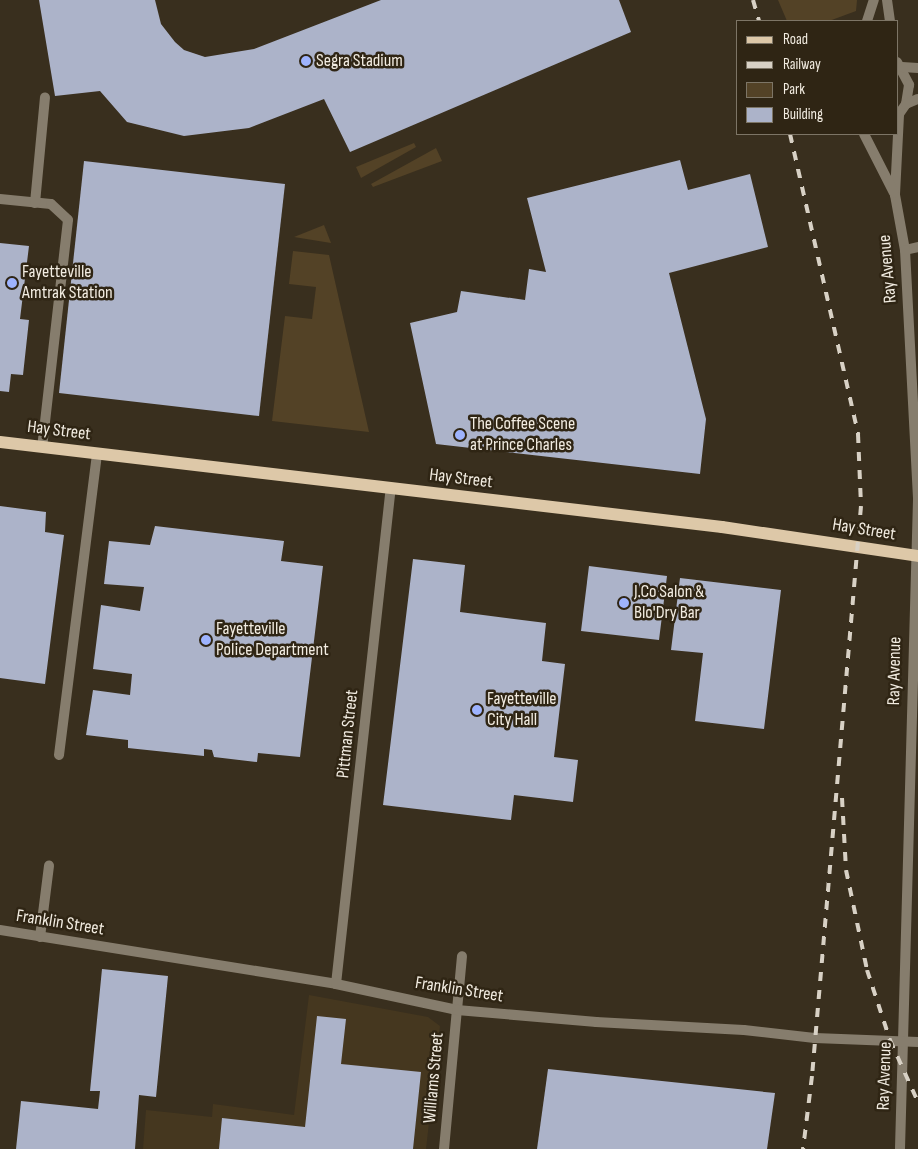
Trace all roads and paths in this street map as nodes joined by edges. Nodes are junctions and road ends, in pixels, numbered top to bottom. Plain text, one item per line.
1 (874, 0) edge
2 (887, 0) edge
3 (867, 20) edge
4 (890, 20) edge
5 (899, 65) edge
6 (918, 68) edge
7 (45, 97) dead end
8 (918, 99) edge
9 (906, 104) junction
10 (898, 116) edge
11 (865, 135) edge
12 (897, 135) edge
13 (895, 195) junction
14 (0, 199) edge
15 (35, 202) junction
16 (918, 247) edge
17 (905, 250) junction
18 (0, 442) edge
19 (42, 447) junction
20 (97, 453) junction
21 (391, 488) junction
22 (917, 555) edge
23 (914, 697) edge
24 (59, 756) dead end
25 (49, 866) dead end
26 (0, 930) edge
27 (40, 937) junction
28 (462, 956) dead end
29 (336, 984) junction
30 (457, 1010) junction
31 (902, 1040) junction
32 (918, 1042) edge
33 (444, 1149) edge
34 (900, 1149) edge

1 - 3 street
2 - 4 street
5 - 6 street
5 - 9 street
7 - 15 street
8 - 9 street
9 - 10 street
11 - 13 street, Ray Avenue
12 - 13 street, Ray Avenue
13 - 17 street, Ray Avenue
14 - 15 street
15 - 19 street
16 - 17 street
17 - 22 street, Ray Avenue
18 - 19 main road, Hay Street
19 - 20 main road, Hay Street
20 - 21 main road, Hay Street
20 - 24 street
21 - 22 main road, Hay Street
21 - 29 street, Pittman Street
22 - 23 street, Ray Avenue
23 - 31 street, Ray Avenue
25 - 27 street
26 - 27 street, Franklin Street
27 - 29 street, Franklin Street
28 - 30 street, Williams Street
29 - 30 street, Franklin Street
30 - 31 street, Franklin Street
30 - 33 street, Williams Street
31 - 32 street, Franklin Street
31 - 34 street, Ray Avenue

